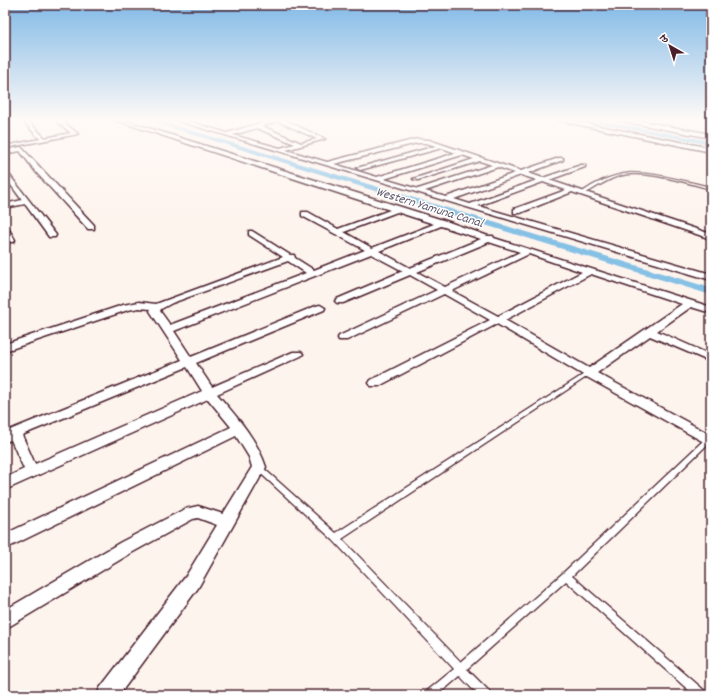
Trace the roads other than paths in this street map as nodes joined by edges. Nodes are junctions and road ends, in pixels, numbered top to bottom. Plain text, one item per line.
1 (24, 153) edge
2 (221, 153) edge
3 (289, 153) edge
4 (373, 153) edge
5 (417, 153) edge
6 (462, 153) joint
7 (368, 154) junction
8 (480, 159) junction
9 (561, 159) dead end
10 (341, 161) junction
11 (386, 161) junction
12 (327, 164) junction
13 (499, 166) junction
14 (583, 166) dead end
15 (360, 168) junction
16 (408, 169) junction
17 (5, 173) edge
18 (522, 173) junction
19 (380, 178) junction
20 (416, 179) dead end
21 (542, 180) junction
22 (711, 188) edge
23 (572, 190) junction
24 (418, 191) junction
25 (582, 194) junction
26 (447, 199) junction
27 (27, 201) junction
28 (5, 206) edge
29 (471, 206) junction
30 (399, 209) junction
31 (518, 211) dead end
32 (305, 214) dead end
33 (443, 223) junction
34 (91, 227) dead end
35 (5, 230) edge
36 (338, 232) junction
37 (252, 233) dead end
38 (52, 235) dead end
39 (711, 237) edge
40 (490, 238) junction
41 (12, 240) dead end
42 (373, 251) junction
43 (529, 251) junction
44 (291, 257) junction
45 (590, 271) junction
46 (411, 272) junction
47 (314, 274) junction
48 (711, 277) edge
49 (446, 291) junction
50 (340, 301) dead end
51 (689, 303) junction
52 (157, 307) junction
53 (320, 308) dead end
54 (711, 310) edge
55 (498, 320) junction
56 (167, 330) junction
57 (650, 332) junction
58 (343, 338) dead end
59 (5, 348) edge
60 (297, 354) dead end
61 (711, 359) edge
62 (188, 361) junction
63 (589, 373) junction
64 (375, 383) dead end
65 (210, 392) junction
66 (239, 429) junction
67 (10, 435) edge
68 (709, 441) edge
69 (259, 467) junction
70 (32, 472) junction
71 (5, 484) edge
72 (228, 522) junction
73 (336, 538) junction
74 (5, 542) edge
75 (566, 576) junction
76 (5, 620) edge
77 (461, 668) junction
78 (107, 695) edge
79 (431, 695) edge
80 (485, 695) edge
81 (701, 695) edge

1 - 34 street
2 - 30 street
3 - 12 street
4 - 7 street
5 - 11 street
6 - 8 street
6 - 16 street
7 - 10 street
7 - 11 street
8 - 13 street
8 - 20 street
9 - 18 street
10 - 12 street
10 - 15 street
11 - 15 street
11 - 16 street
12 - 19 street
13 - 18 street
13 - 24 street
14 - 21 street
15 - 19 street
16 - 19 street
17 - 27 street
18 - 21 street
18 - 26 street
19 - 24 street
21 - 23 street
21 - 29 street
22 - 25 lane
23 - 25 street
23 - 31 street
24 - 26 street
25 - 39 street
26 - 29 street
27 - 28 street
27 - 38 street
29 - 48 street
30 - 33 street
30 - 36 street
32 - 36 street
33 - 40 street
33 - 42 street
35 - 41 street
36 - 42 street
37 - 44 street
40 - 43 street
40 - 46 street
42 - 46 street
42 - 47 street
43 - 45 street
43 - 49 street
44 - 47 street
44 - 52 street
45 - 51 street
45 - 55 street
46 - 49 street
46 - 50 street
47 - 56 street
49 - 55 street
49 - 58 street
51 - 54 street
51 - 57 street
52 - 56 street
52 - 59 street
53 - 62 street
55 - 63 street
55 - 64 street
56 - 62 street
57 - 61 street
57 - 63 street
60 - 65 street
62 - 65 street
62 - 67 street
63 - 68 street
63 - 73 lane
65 - 66 street
65 - 70 street
66 - 69 street
66 - 74 street
67 - 70 street
68 - 75 lane
69 - 72 street
69 - 73 lane
70 - 71 street
72 - 76 street
72 - 78 street
73 - 77 lane
75 - 77 lane
75 - 81 lane
77 - 79 lane
77 - 80 lane

